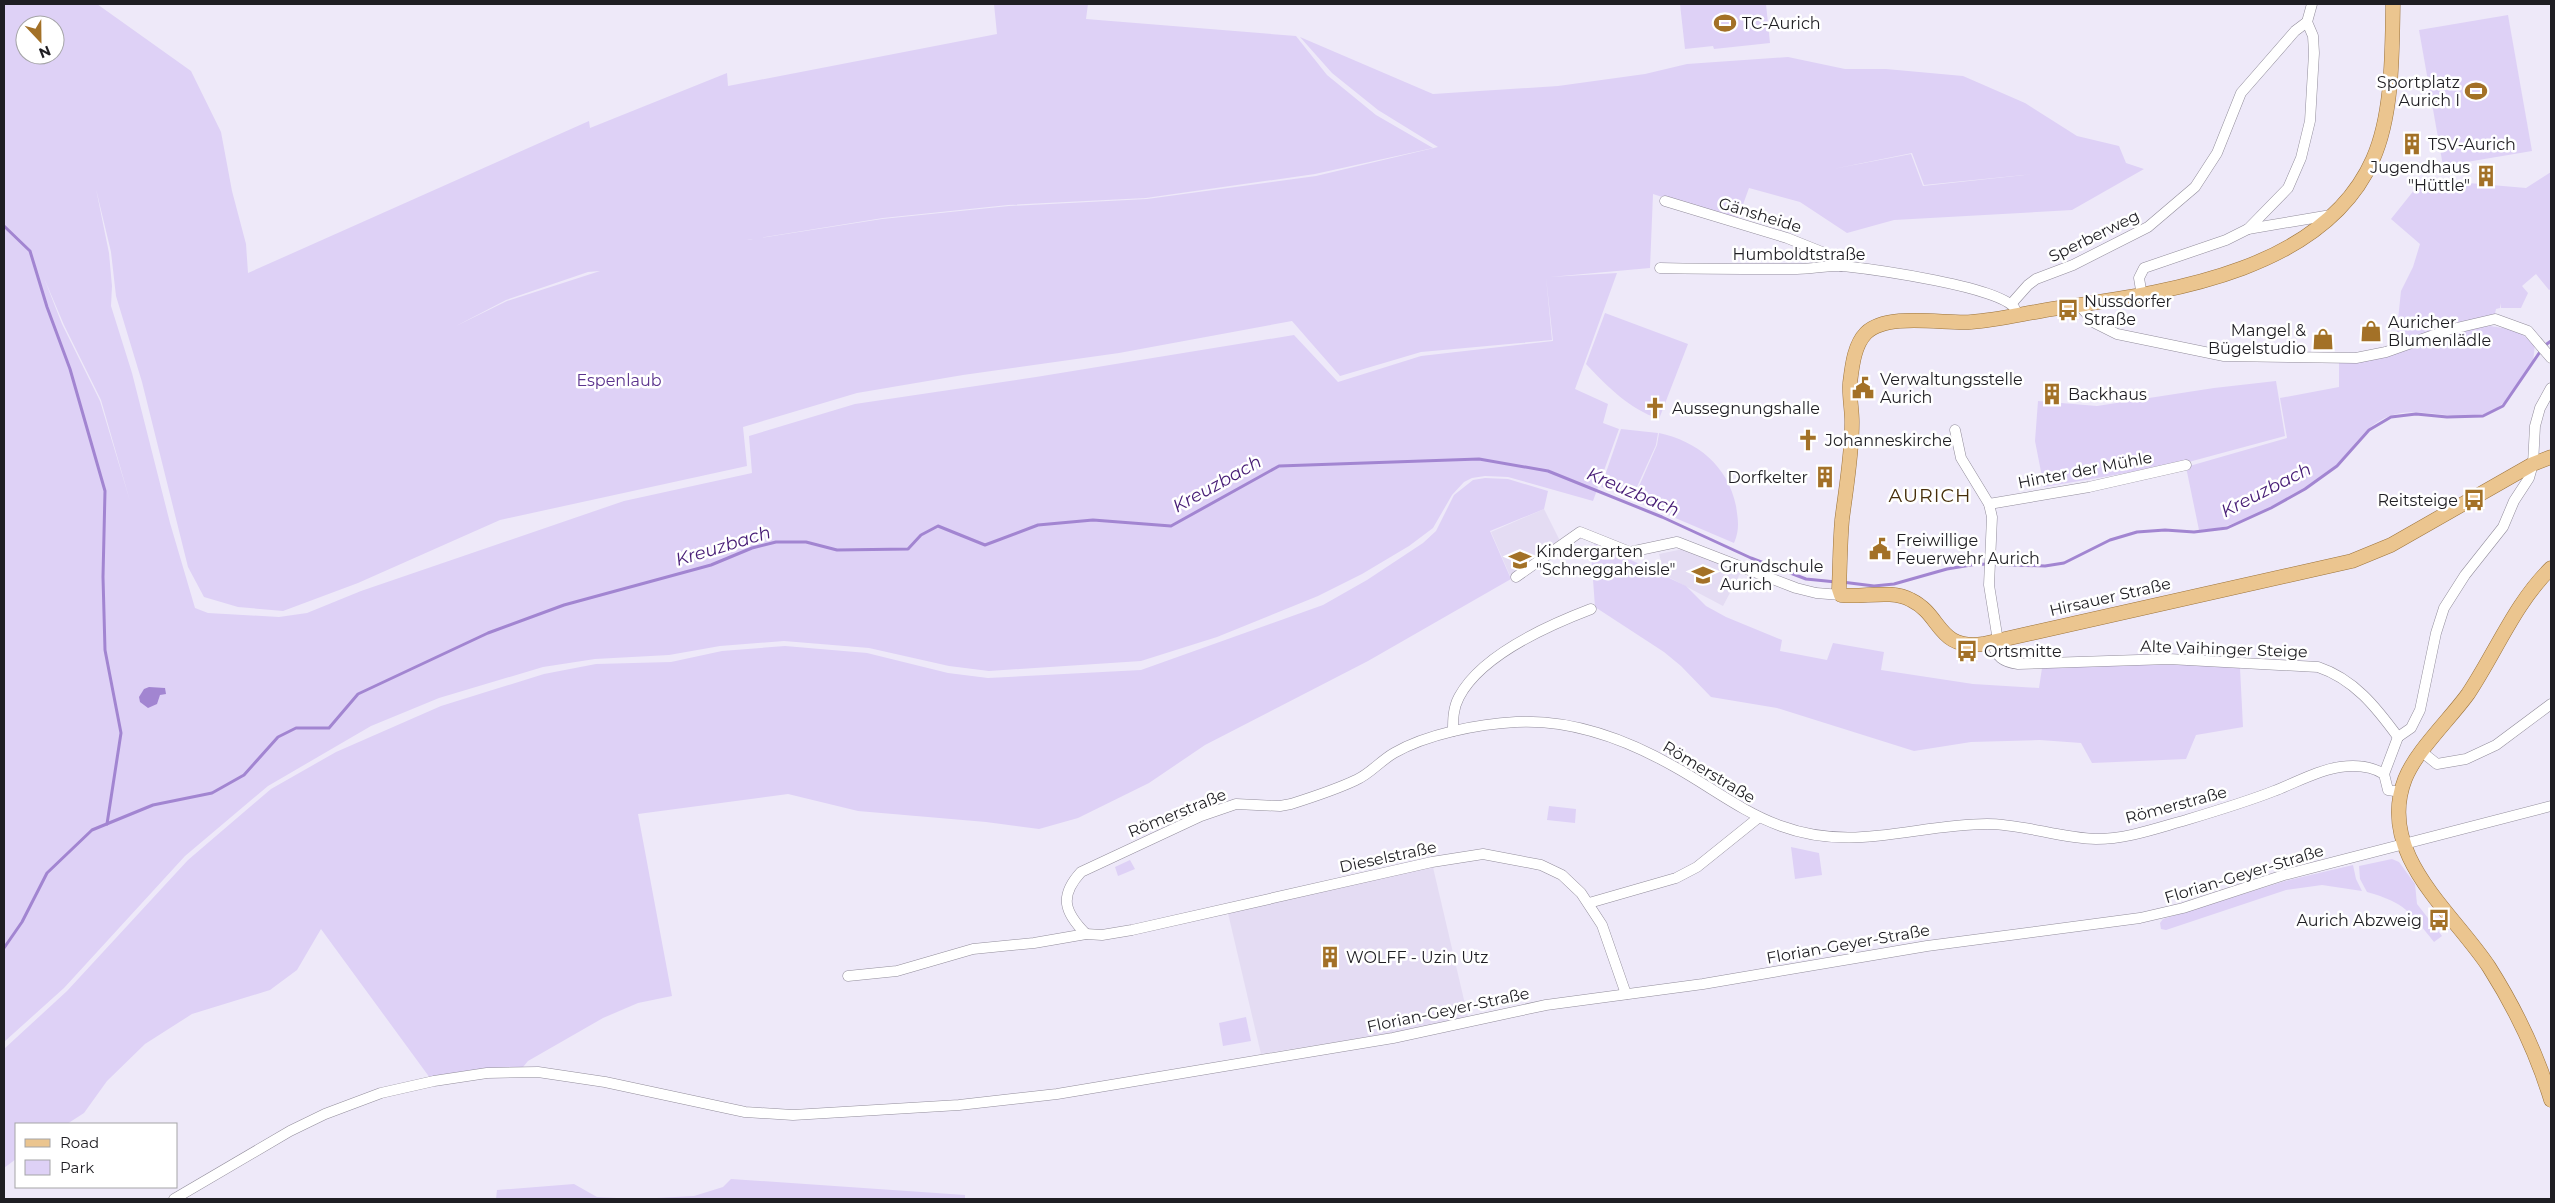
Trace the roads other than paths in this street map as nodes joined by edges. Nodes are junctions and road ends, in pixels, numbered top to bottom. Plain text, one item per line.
1 (2312, 4) edge
2 (2393, 4) edge
3 (2307, 22) junction
4 (1666, 202) dead end
5 (2336, 214) junction
6 (2248, 229) junction
7 (1840, 266) junction
8 (1660, 268) dead end
9 (2142, 296) junction
10 (2079, 305) junction
11 (2015, 309) junction
12 (2551, 358) edge
13 (2551, 388) edge
14 (1955, 430) dead end
15 (2551, 457) edge
16 (2533, 464) junction
17 (2186, 465) dead end
18 (1989, 504) junction
19 (2551, 568) edge
20 (1516, 577) dead end
21 (1840, 587) junction
22 (1591, 609) dead end
23 (1995, 641) junction
24 (2549, 709) edge
25 (1453, 731) junction
26 (2398, 737) junction
27 (2422, 752) junction
28 (2384, 774) junction
29 (2401, 792) junction
30 (2551, 806) edge
31 (1758, 818) junction
32 (2405, 846) junction
33 (1589, 903) junction
34 (1086, 934) junction
35 (848, 976) dead end
36 (1626, 994) junction
37 (2551, 1100) edge
38 (174, 1199) edge

1 - 3 street
2 - 5 main road
3 - 6 street
3 - 11 street, Sperberweg
4 - 7 street, Gänsheide
5 - 6 street
5 - 9 main road
6 - 9 street
7 - 8 street, Humboldtstraße
7 - 11 street, Humboldtstraße
9 - 10 main road
10 - 11 main road
10 - 12 street
11 - 21 main road
13 - 16 street
14 - 18 street
15 - 16 main road, Hirsauer Straße
16 - 23 main road, Hirsauer Straße
16 - 26 street
17 - 18 street, Hinter der Mühle
18 - 23 street
19 - 27 main road
20 - 21 street
21 - 23 main road, Hirsauer Straße
22 - 25 street
23 - 26 street, Alte Vaihinger Steige
24 - 27 street
25 - 31 street, Römerstraße
25 - 34 street, Römerstraße
26 - 28 street
27 - 29 main road
28 - 29 street
28 - 31 street, Römerstraße
29 - 32 main road
30 - 32 street, Florian-Geyer-Straße
31 - 33 street
32 - 36 street, Florian-Geyer-Straße
32 - 37 main road
33 - 34 street, Dieselstraße
33 - 36 street, Dieselstraße
34 - 35 street, Dieselstraße
36 - 38 street, Florian-Geyer-Straße

